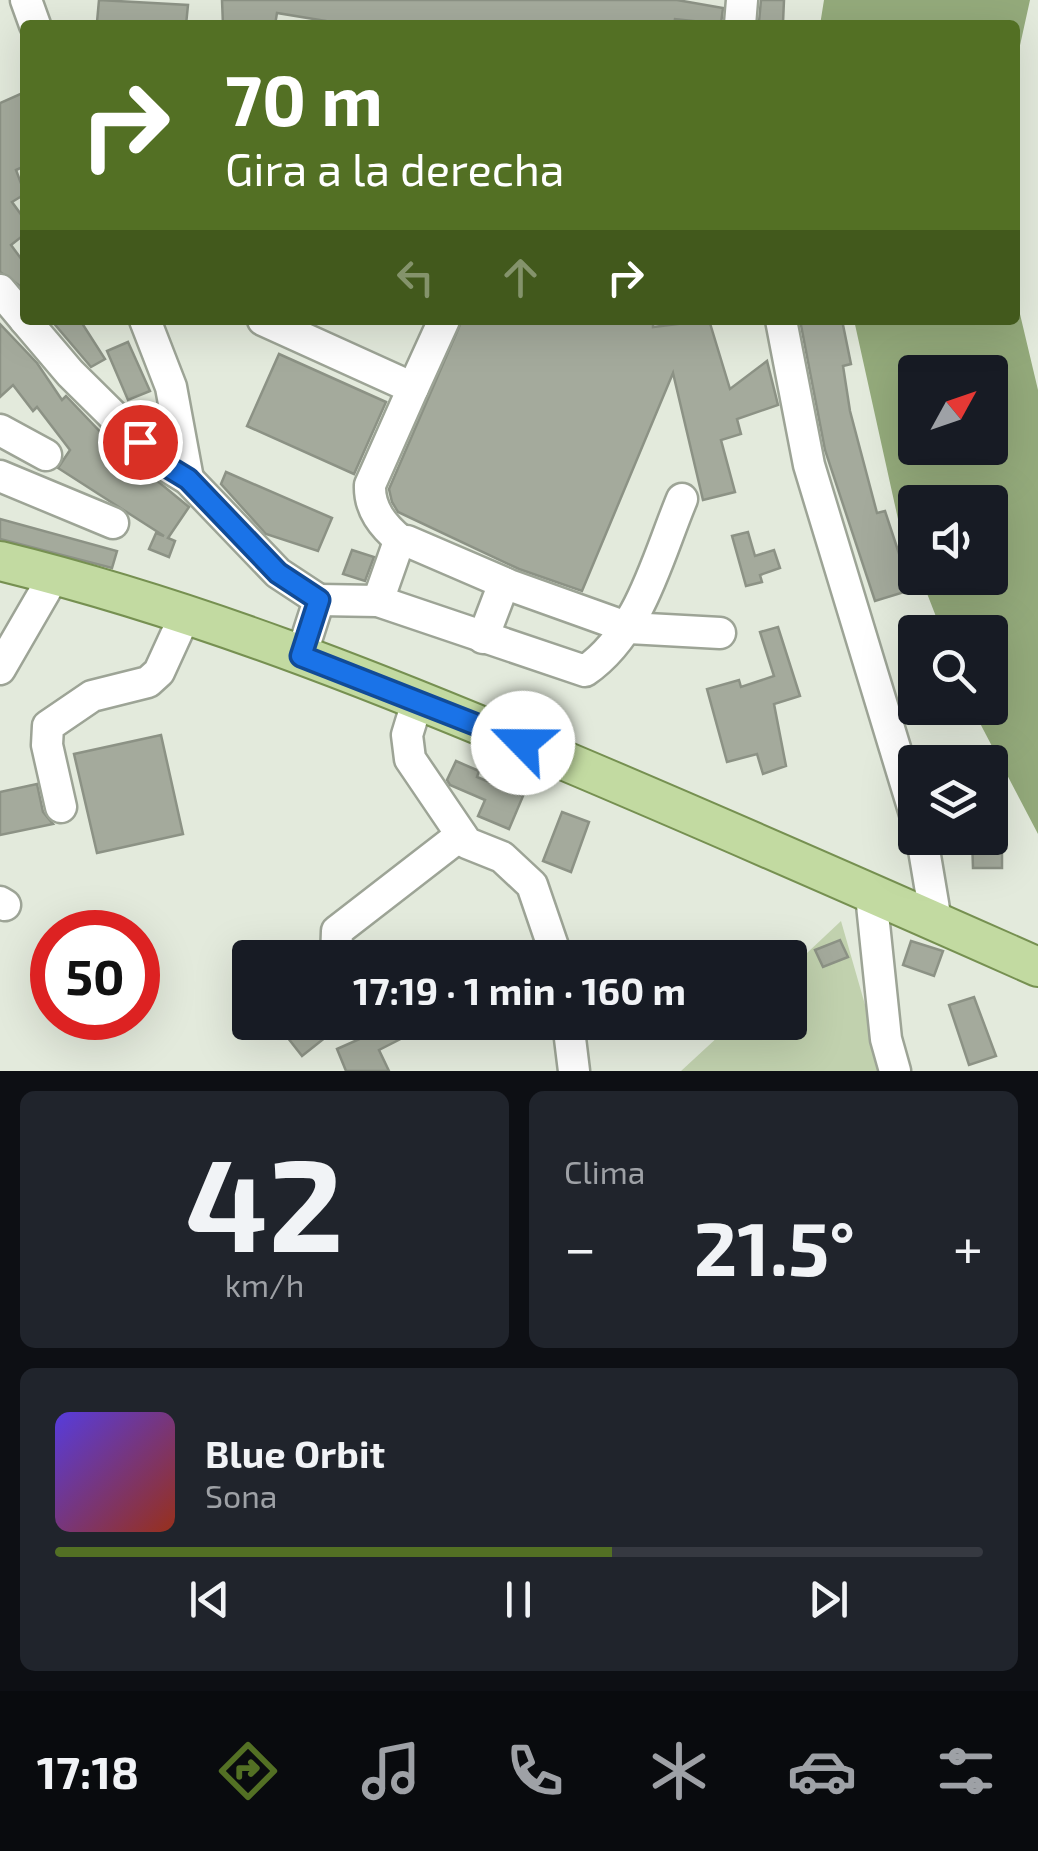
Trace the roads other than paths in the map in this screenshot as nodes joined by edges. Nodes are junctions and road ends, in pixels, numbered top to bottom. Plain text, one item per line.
1 (0, 290) edge
2 (20, 314) edge
3 (29, 325) edge
4 (154, 325) edge
5 (274, 325) edge
6 (442, 325) edge
7 (782, 325) edge
8 (414, 388) junction
9 (0, 430) edge
10 (46, 455) dead end
11 (0, 476) edge
12 (188, 479) junction
13 (682, 499) dead end
14 (113, 524) dead end
15 (401, 541) junction
16 (0, 560) edge
17 (55, 574) junction
18 (504, 583) junction
19 (319, 600) junction
20 (378, 601) junction
21 (186, 612) junction
22 (629, 628) junction
23 (720, 632) dead end
24 (483, 638) junction
25 (301, 656) junction
26 (0, 669) edge
27 (418, 699) junction
28 (898, 758) edge
29 (61, 807) dead end
30 (461, 835) junction
31 (925, 855) edge
32 (871, 896) junction
33 (936, 921) junction
34 (337, 940) edge
35 (551, 940) edge
36 (1038, 967) edge
37 (570, 1040) edge
38 (574, 1071) edge
39 (895, 1071) edge

1 - 2 street
3 - 12 street
4 - 12 street
5 - 8 street
6 - 8 street
7 - 28 street
8 - 15 street
9 - 10 street
11 - 14 street
12 - 19 street
13 - 22 street
15 - 18 street
15 - 20 street
16 - 17 main road
17 - 21 main road
17 - 26 street
18 - 22 street
18 - 24 street
19 - 20 street
19 - 25 street
20 - 24 street
21 - 25 main road
21 - 29 street
22 - 23 street
22 - 24 street
25 - 27 main road
27 - 30 street
27 - 32 main road
30 - 34 street
30 - 35 street
31 - 33 street
32 - 33 main road
32 - 39 street
33 - 36 main road
37 - 38 street

